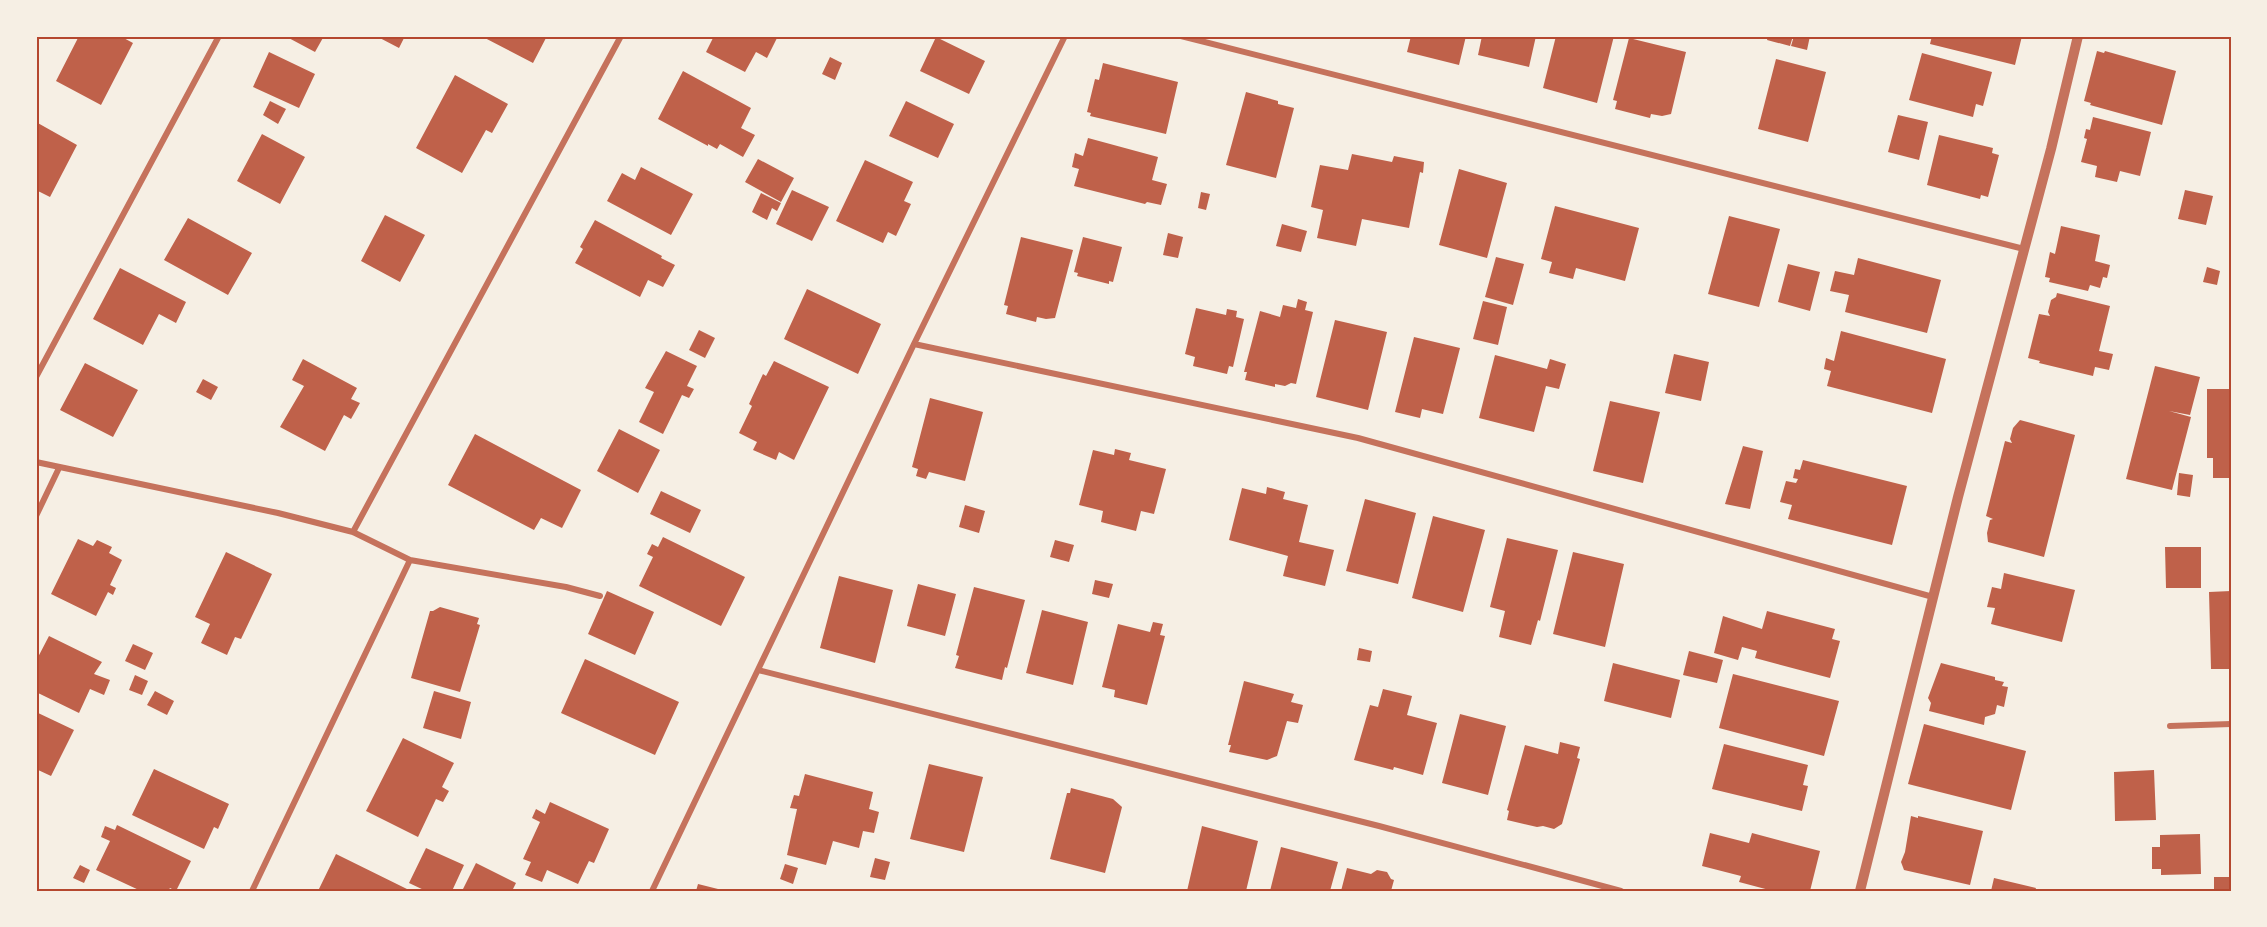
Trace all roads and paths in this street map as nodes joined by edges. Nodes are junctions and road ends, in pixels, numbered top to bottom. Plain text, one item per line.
1 (219, 36) edge
2 (621, 36) edge
3 (1065, 36) edge
4 (1181, 36) edge
5 (2078, 36) edge
6 (2024, 249) junction
7 (914, 344) junction
8 (36, 377) edge
9 (36, 462) edge
10 (59, 468) junction
11 (36, 516) edge
12 (353, 532) junction
13 (410, 560) junction
14 (600, 596) dead end
15 (1933, 597) junction
16 (758, 670) junction
17 (2231, 724) edge
18 (2170, 726) dead end
19 (252, 891) edge
20 (652, 891) edge
21 (1621, 891) edge
22 (1860, 891) edge

1 - 8 street
2 - 12 street
3 - 7 street
4 - 6 street
5 - 6 street
6 - 15 street
7 - 15 street
7 - 16 street
9 - 10 street
10 - 11 street
10 - 12 street
12 - 13 street
13 - 14 street
13 - 19 street
15 - 22 street
16 - 20 street
16 - 21 street
17 - 18 street

